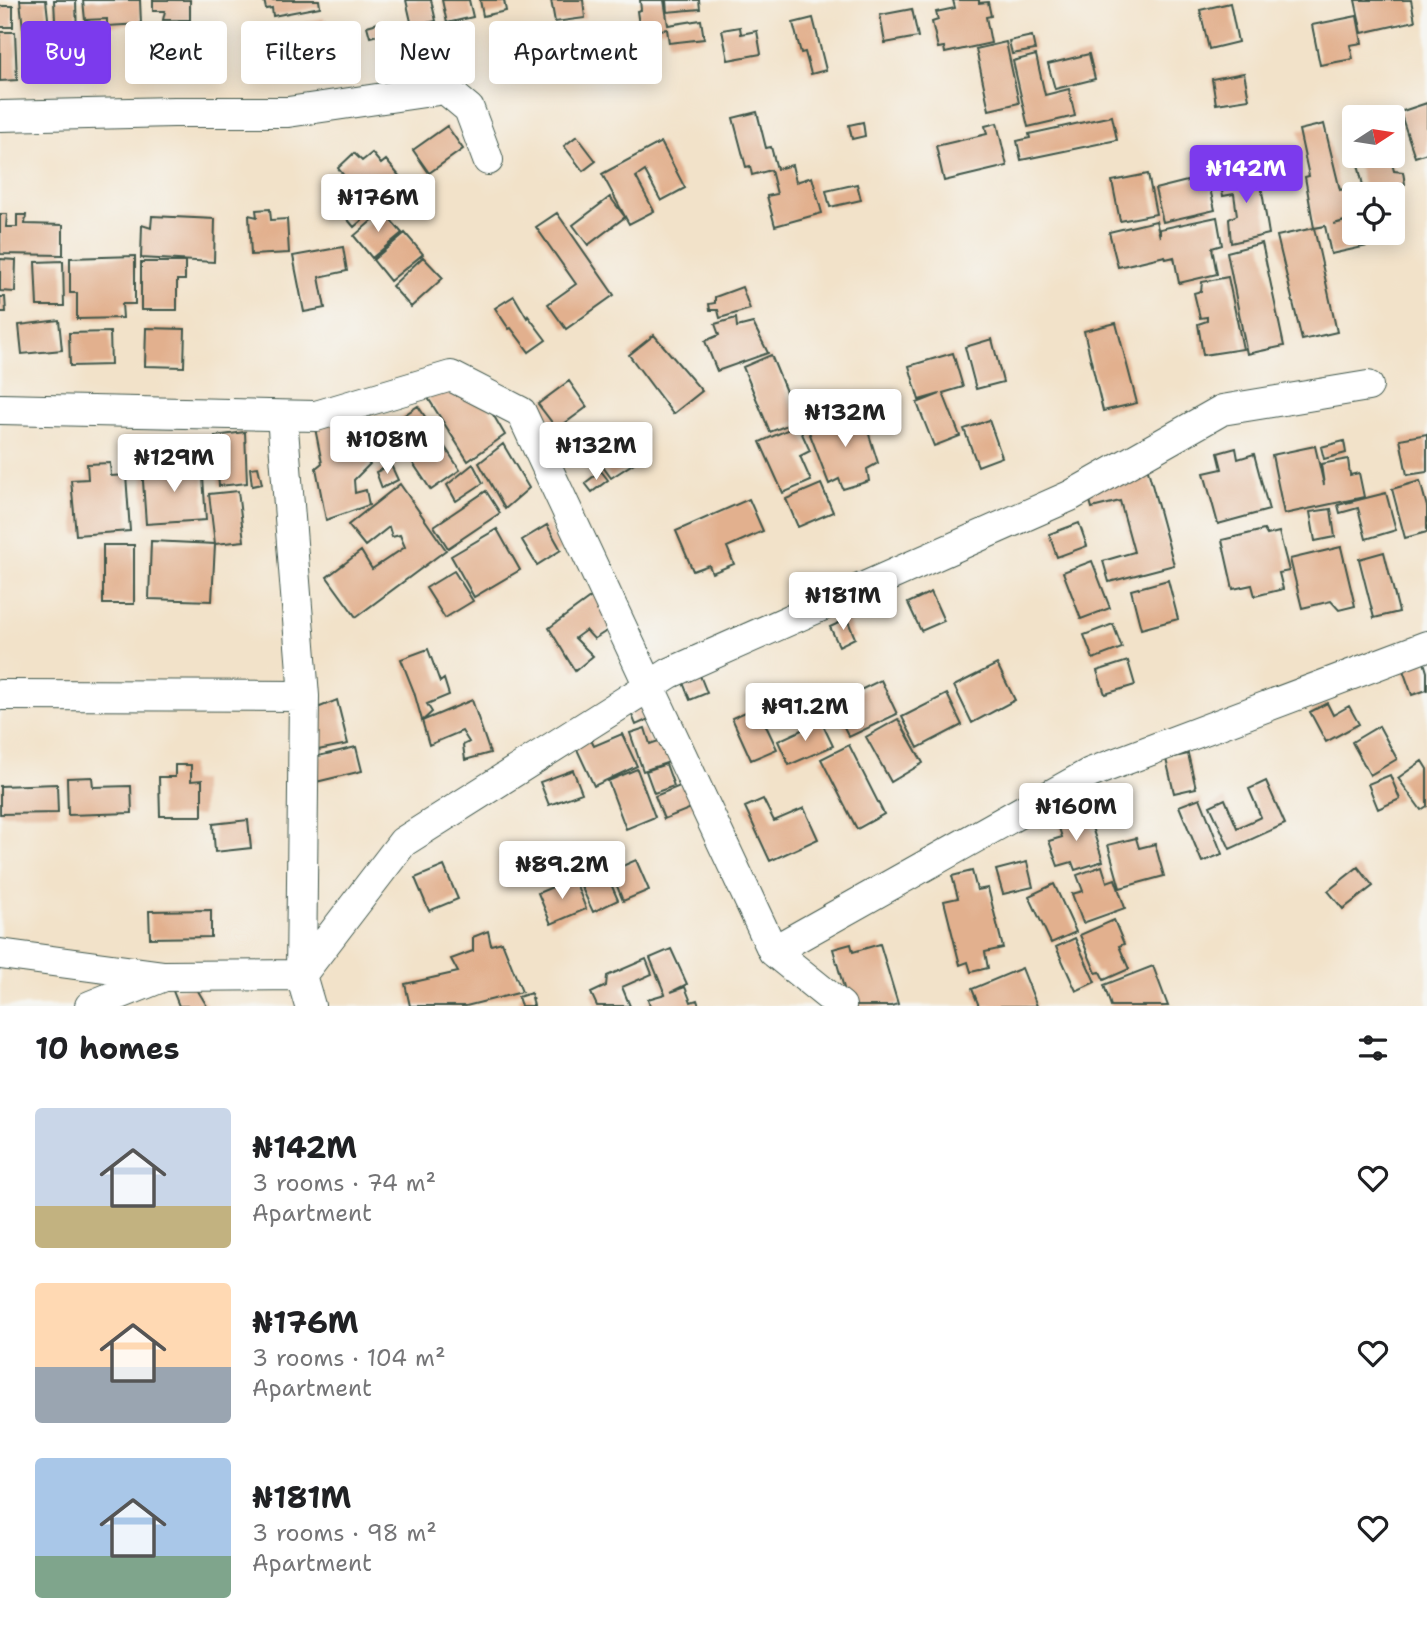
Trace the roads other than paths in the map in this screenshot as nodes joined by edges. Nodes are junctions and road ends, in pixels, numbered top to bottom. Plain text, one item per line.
1 (0, 116) edge
2 (488, 160) dead end
3 (1368, 386) dead end
4 (0, 409) edge
5 (282, 416) junction
6 (1427, 646) edge
7 (650, 686) junction
8 (0, 695) edge
9 (304, 696) junction
10 (773, 951) junction
11 (0, 954) edge
12 (301, 975) junction
13 (164, 976) junction
14 (90, 1006) edge
15 (310, 1006) edge
16 (841, 1006) edge

1 - 2 street
3 - 7 street
4 - 5 street
5 - 7 street
5 - 9 street
6 - 10 street
7 - 10 street
7 - 12 street
8 - 9 street
9 - 12 street
10 - 16 street
11 - 13 street
12 - 13 street
12 - 15 street
13 - 14 street

